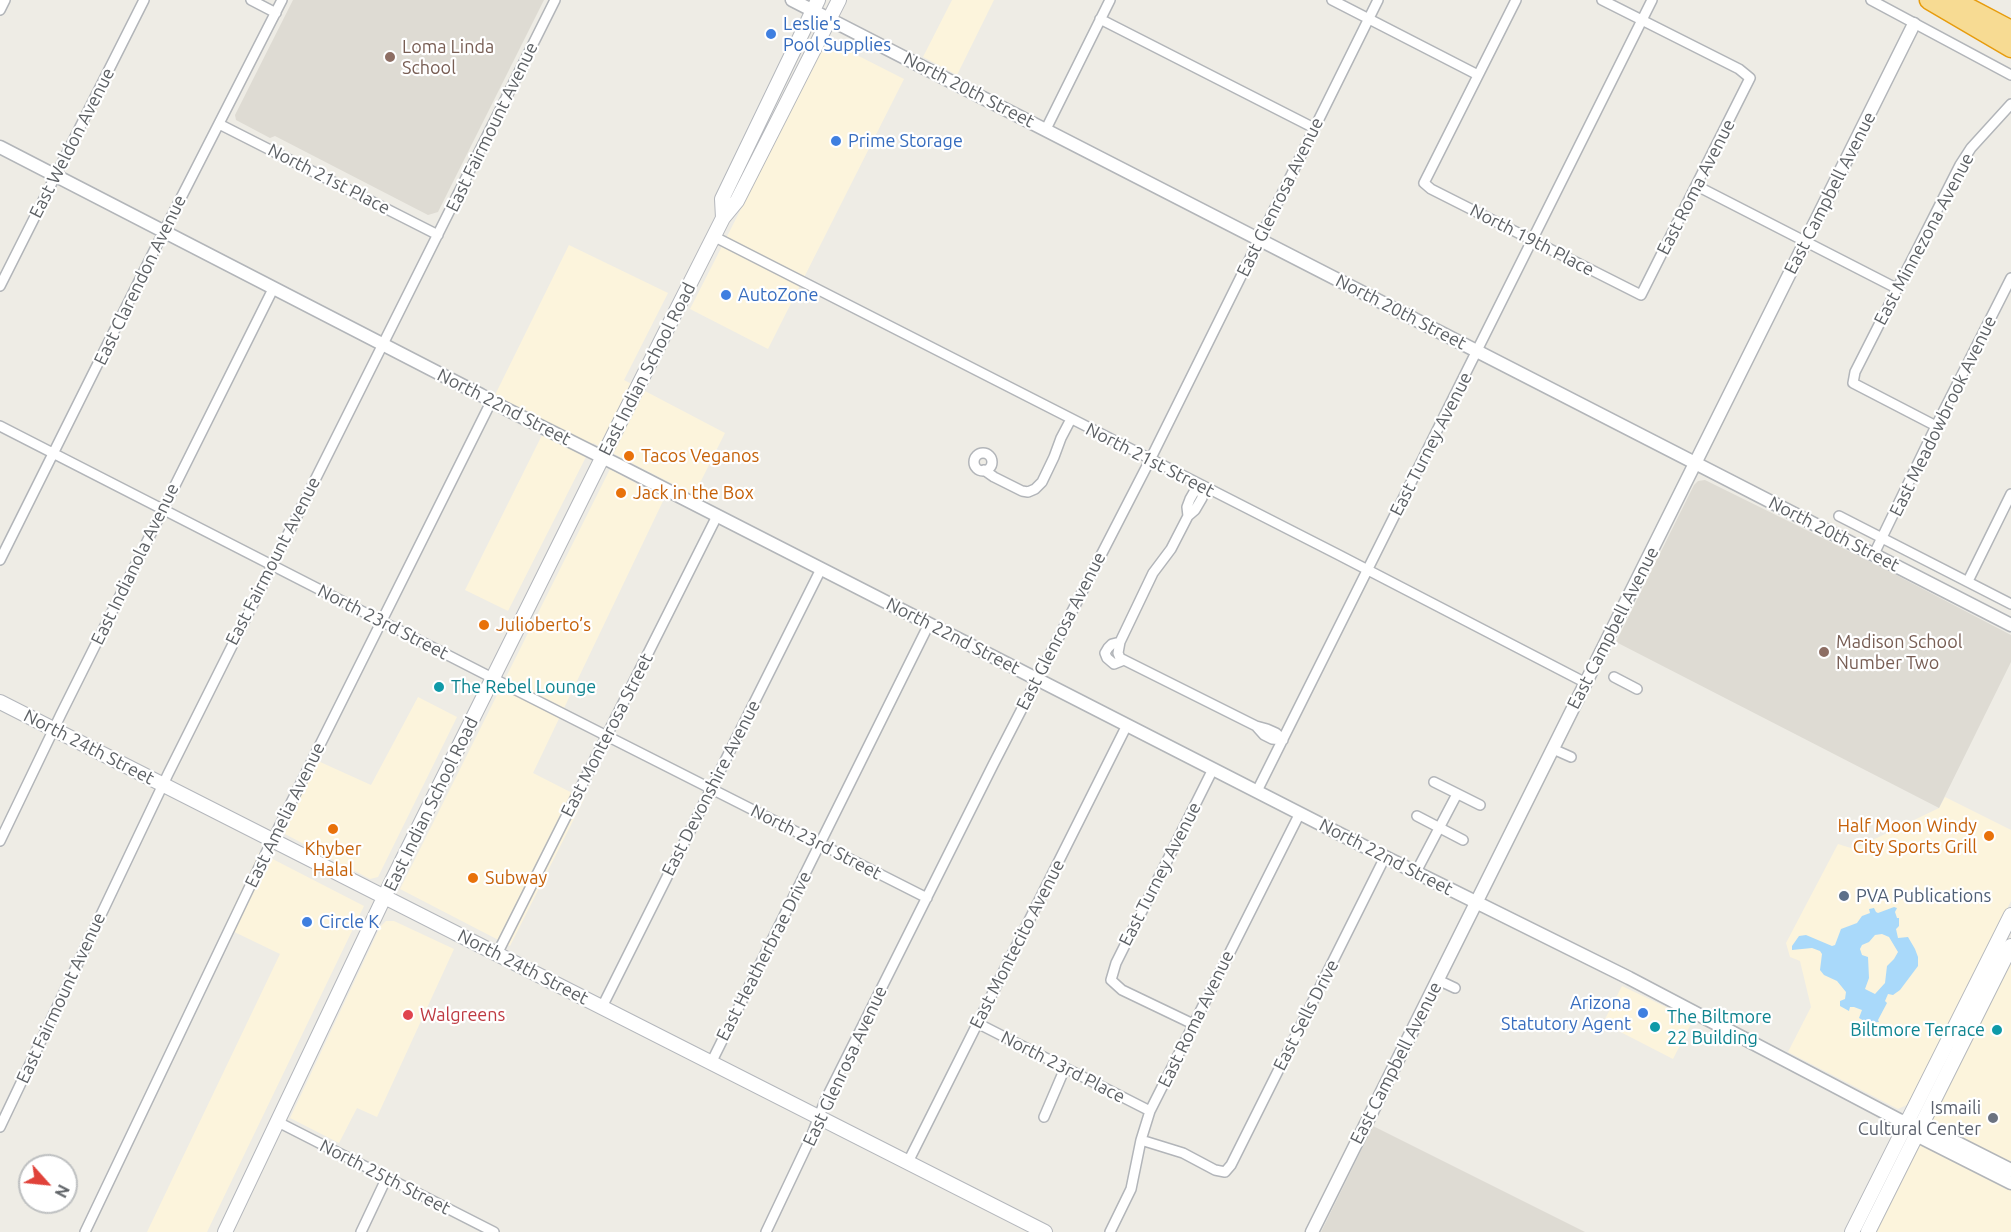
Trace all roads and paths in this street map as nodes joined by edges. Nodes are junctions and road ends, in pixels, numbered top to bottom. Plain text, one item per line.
1 (5, 0) edge
2 (144, 0) edge
3 (251, 0) edge
4 (282, 0) edge
5 (555, 0) edge
6 (792, 0) edge
7 (839, 0) edge
8 (1110, 0) edge
9 (1332, 0) edge
10 (1378, 0) edge
11 (1516, 0) edge
12 (1602, 0) edge
13 (1652, 0) edge
14 (1871, 0) edge
15 (1929, 0) edge
16 (1954, 0) edge
17 (816, 5) edge
18 (0, 10) edge
19 (276, 12) junction
20 (1368, 18) junction
21 (829, 19) junction
22 (1100, 19) junction
23 (1642, 20) junction
24 (1914, 24) junction
25 (2011, 30) edge
26 (2011, 48) edge
27 (1478, 75) junction
28 (2011, 75) edge
29 (2011, 105) edge
30 (219, 124) junction
31 (1314, 128) junction
32 (1046, 129) junction
33 (0, 147) edge
34 (56, 176) junction
35 (1697, 186) junction
36 (723, 218) junction
37 (163, 232) junction
38 (438, 235) junction
39 (713, 237) junction
40 (1259, 239) junction
41 (1532, 241) junction
42 (1805, 242) junction
43 (2011, 278) edge
44 (0, 286) edge
45 (1896, 288) junction
46 (273, 289) junction
47 (1641, 295) joint
48 (383, 345) junction
49 (1477, 351) junction
50 (491, 402) junction
51 (1071, 419) junction
52 (0, 426) edge
53 (1936, 426) junction
54 (54, 454) junction
55 (603, 458) junction
56 (1150, 460) junction
57 (1696, 463) junction
58 (984, 470) dead end
59 (1202, 486) junction
60 (2011, 494) edge
61 (163, 509) junction
62 (717, 516) junction
63 (1839, 516) dead end
64 (1883, 537) junction
65 (1874, 554) junction
66 (0, 560) edge
67 (271, 564) junction
68 (821, 569) junction
69 (1368, 570) junction
70 (1968, 581) junction
71 (2011, 604) edge
72 (381, 621) junction
73 (929, 624) junction
74 (2011, 625) edge
75 (1614, 677) dead end
76 (493, 679) junction
77 (1038, 680) junction
78 (1586, 683) junction
79 (1637, 689) dead end
80 (0, 702) edge
81 (1127, 725) junction
82 (54, 729) junction
83 (607, 735) junction
84 (1282, 740) junction
85 (1553, 748) junction
86 (1571, 757) dead end
87 (1213, 769) junction
88 (1434, 782) dead end
89 (163, 785) junction
90 (711, 788) junction
91 (1257, 791) junction
92 (1457, 794) junction
93 (1480, 805) dead end
94 (1300, 813) junction
95 (1417, 816) dead end
96 (1439, 827) junction
97 (1463, 840) dead end
98 (0, 841) edge
99 (272, 841) junction
100 (820, 844) junction
101 (1385, 857) junction
102 (1416, 872) junction
103 (384, 897) junction
104 (927, 898) junction
105 (1476, 902) junction
106 (2011, 915) edge
107 (2011, 946) edge
108 (497, 954) junction
109 (1438, 980) junction
110 (1986, 980) junction
111 (1455, 988) dead end
112 (602, 1007) junction
113 (977, 1023) junction
114 (1193, 1024) junction
115 (711, 1063) junction
116 (1065, 1068) junction
117 (1150, 1111) junction
118 (817, 1117) junction
119 (1044, 1117) dead end
120 (276, 1121) junction
121 (0, 1127) edge
122 (1914, 1128) junction
123 (1141, 1140) junction
124 (908, 1162) junction
125 (2011, 1170) edge
126 (387, 1177) junction
127 (2011, 1183) edge
128 (85, 1232) edge
129 (225, 1232) edge
130 (362, 1232) edge
131 (494, 1232) edge
132 (766, 1232) edge
133 (1045, 1232) edge
134 (1110, 1232) edge
135 (1311, 1232) edge
136 (1852, 1232) edge
137 (1868, 1232) edge

1 - 18 street
2 - 34 street, East Weldon Avenue
3 - 19 street
4 - 19 street, East Clarendon Avenue
5 - 38 street, East Fairmount Avenue
6 - 17 street, North 20th Street
7 - 21 main road, East Indian School Road
8 - 22 street
9 - 20 street
10 - 20 street, East Glenrosa Avenue
11 - 27 street
12 - 23 street
13 - 23 street, East Turney Avenue
14 - 24 street
15 - 26 highway
16 - 25 highway
17 - 21 street, North 20th Street
17 - 36 main road, East Indian School Road
19 - 30 street, East Clarendon Avenue
20 - 27 street
20 - 31 street, East Glenrosa Avenue
21 - 32 street, North 20th Street
21 - 36 main road, East Indian School Road
22 - 31 street
22 - 32 street
23 - 35 street, East Roma Avenue
23 - 41 street, East Turney Avenue
24 - 28 street
24 - 42 street, East Campbell Avenue
27 - 41 street, North 19th Place
29 - 45 street, East Minnezona Avenue
30 - 37 street, East Clarendon Avenue
30 - 38 street, North 21st Place
31 - 40 street, East Glenrosa Avenue
32 - 40 street, North 20th Street
33 - 34 street, North 22nd Street
34 - 37 street, North 22nd Street
34 - 44 street, East Weldon Avenue
35 - 42 street
35 - 47 street, East Roma Avenue
36 - 39 main road, East Indian School Road
37 - 46 street, North 22nd Street
37 - 54 street, East Clarendon Avenue
38 - 48 street, East Fairmount Avenue
39 - 51 street, North 21st Street
39 - 55 main road, East Indian School Road
40 - 49 street, North 20th Street
40 - 56 street, East Glenrosa Avenue
41 - 47 street, North 19th Place
41 - 49 street, East Turney Avenue
42 - 45 street
42 - 57 street, East Campbell Avenue
43 - 53 street, East Meadowbrook Avenue
45 - 53 street, East Minnezona Avenue
46 - 48 street, North 22nd Street
46 - 61 street, East Indianola Avenue
48 - 50 street, North 22nd Street
48 - 67 street, East Fairmount Avenue
49 - 57 street, North 20th Street
49 - 69 street, East Turney Avenue
50 - 55 street, North 22nd Street
50 - 72 street, East Amelia Avenue
51 - 56 street, North 21st Street
51 - 58 street
52 - 54 street, North 23rd Street
53 - 64 street, East Meadowbrook Avenue
54 - 61 street, North 23rd Street
54 - 66 street, East Clarendon Avenue
55 - 62 street, North 22nd Street
55 - 76 main road, East Indian School Road
56 - 59 street, North 21st Street
56 - 77 street, East Glenrosa Avenue
57 - 65 street, North 20th Street
57 - 78 street, East Campbell Avenue
59 - 69 street, North 21st Street
59 - 84 street
60 - 70 street
61 - 67 street, North 23rd Street
61 - 82 street, East Indianola Avenue
62 - 68 street, North 22nd Street
62 - 83 street, East Monterosa Street
63 - 64 street, North 20th Street
64 - 65 street, East Meadowbrook Avenue
64 - 70 street, North 20th Street
65 - 74 street, North 20th Street
67 - 72 street, North 23rd Street
67 - 89 street, East Fairmount Avenue
68 - 73 street, North 22nd Street
68 - 90 street, East Devonshire Avenue
69 - 78 street, North 21st Street
69 - 84 street, East Turney Avenue
70 - 71 street, North 20th Street
72 - 76 street, North 23rd Street
72 - 99 street, East Amelia Avenue
73 - 77 street, North 22nd Street
73 - 100 street, East Heatherbrae Drive
75 - 79 street
76 - 83 street, North 23rd Street
76 - 103 main road, East Indian School Road
77 - 81 street, North 22nd Street
77 - 104 street, East Glenrosa Avenue
78 - 85 street, East Campbell Avenue
80 - 82 main road, North 24th Street
81 - 87 street, North 22nd Street
81 - 113 street, East Montecito Avenue
82 - 89 main road, North 24th Street
82 - 98 street, East Indianola Avenue
83 - 90 street, North 23rd Street
83 - 108 street, East Monterosa Street
84 - 91 street, East Turney Avenue
85 - 86 street
85 - 105 street, East Campbell Avenue
87 - 91 street, North 22nd Street
87 - 114 street, East Turney Avenue
88 - 92 street
89 - 99 main road, North 24th Street
89 - 121 street, East Fairmount Avenue
90 - 100 street, North 23rd Street
90 - 112 street, East Devonshire Avenue
91 - 94 street, North 22nd Street
92 - 93 street
92 - 96 street
94 - 101 street, North 22nd Street
94 - 114 street, East Roma Avenue
95 - 96 street
96 - 97 street
96 - 102 street
99 - 103 main road, North 24th Street
99 - 128 street, East Amelia Avenue
100 - 104 street, North 23rd Street
100 - 115 street, East Heatherbrae Drive
101 - 102 street, North 22nd Street
101 - 123 street, East Sells Drive
102 - 105 street, North 22nd Street
103 - 108 main road, North 24th Street
103 - 120 main road, East Indian School Road
104 - 118 street, East Glenrosa Avenue
105 - 109 street, East Campbell Avenue
105 - 122 street, North 22nd Street
106 - 110 main road
107 - 110 main road
108 - 112 main road, North 24th Street
109 - 111 street
109 - 135 street, East Campbell Avenue
110 - 122 main road
112 - 115 main road, North 24th Street
113 - 116 street, North 23rd Place
113 - 124 street, East Montecito Avenue
114 - 117 street, East Roma Avenue
115 - 118 main road, North 24th Street
116 - 117 street, North 23rd Place
116 - 119 street
117 - 123 street, East Roma Avenue
118 - 124 main road, North 24th Street
118 - 132 street, East Glenrosa Avenue
120 - 126 street, North 25th Street
120 - 129 main road, East Indian School Road
122 - 125 street, North 22nd Street
122 - 127 street, North 22nd Street
122 - 136 main road
122 - 137 main road
123 - 134 street, East Roma Avenue
124 - 133 main road, North 24th Street
126 - 130 street
126 - 131 street, North 25th Street

